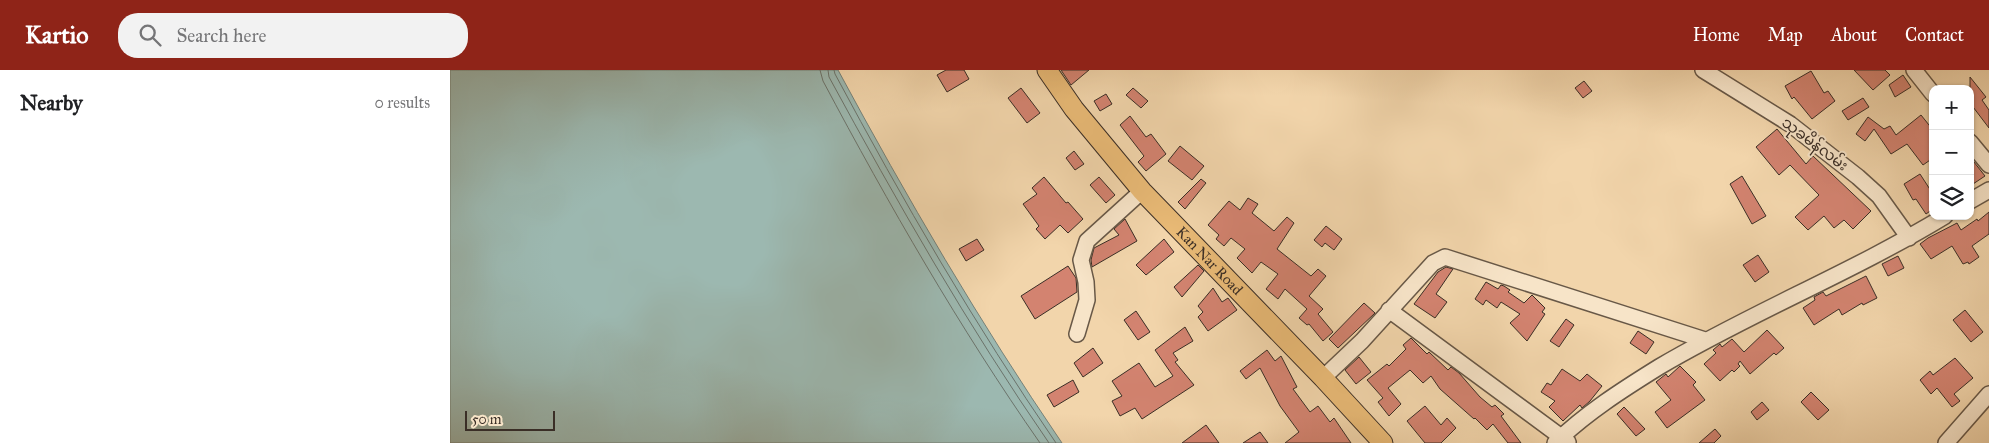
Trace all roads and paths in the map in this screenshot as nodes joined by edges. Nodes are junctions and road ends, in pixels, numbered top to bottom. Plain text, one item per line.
1 (1047, 70) edge
2 (1703, 70) edge
3 (1914, 70) edge
4 (1929, 89) edge
5 (1974, 147) edge
6 (1989, 165) edge
7 (1989, 190) edge
8 (1142, 191) junction
9 (1974, 199) edge
10 (1939, 220) edge
11 (1910, 238) junction
12 (1389, 310) junction
13 (1077, 334) dead end
14 (1705, 340) junction
15 (1323, 378) junction
16 (1989, 394) edge
17 (1562, 441) edge
18 (1383, 443) edge
19 (1946, 443) edge

1 - 8 main road, Kan Nar Road
2 - 11 street, သုခမိန်လမ်း
3 - 4 street
5 - 6 street
7 - 9 street
8 - 13 street
8 - 15 main road, Kan Nar Road
10 - 11 street
11 - 14 street
12 - 14 street
12 - 15 street
12 - 17 street
14 - 17 street
15 - 18 main road, Kan Nar Road
16 - 19 street

